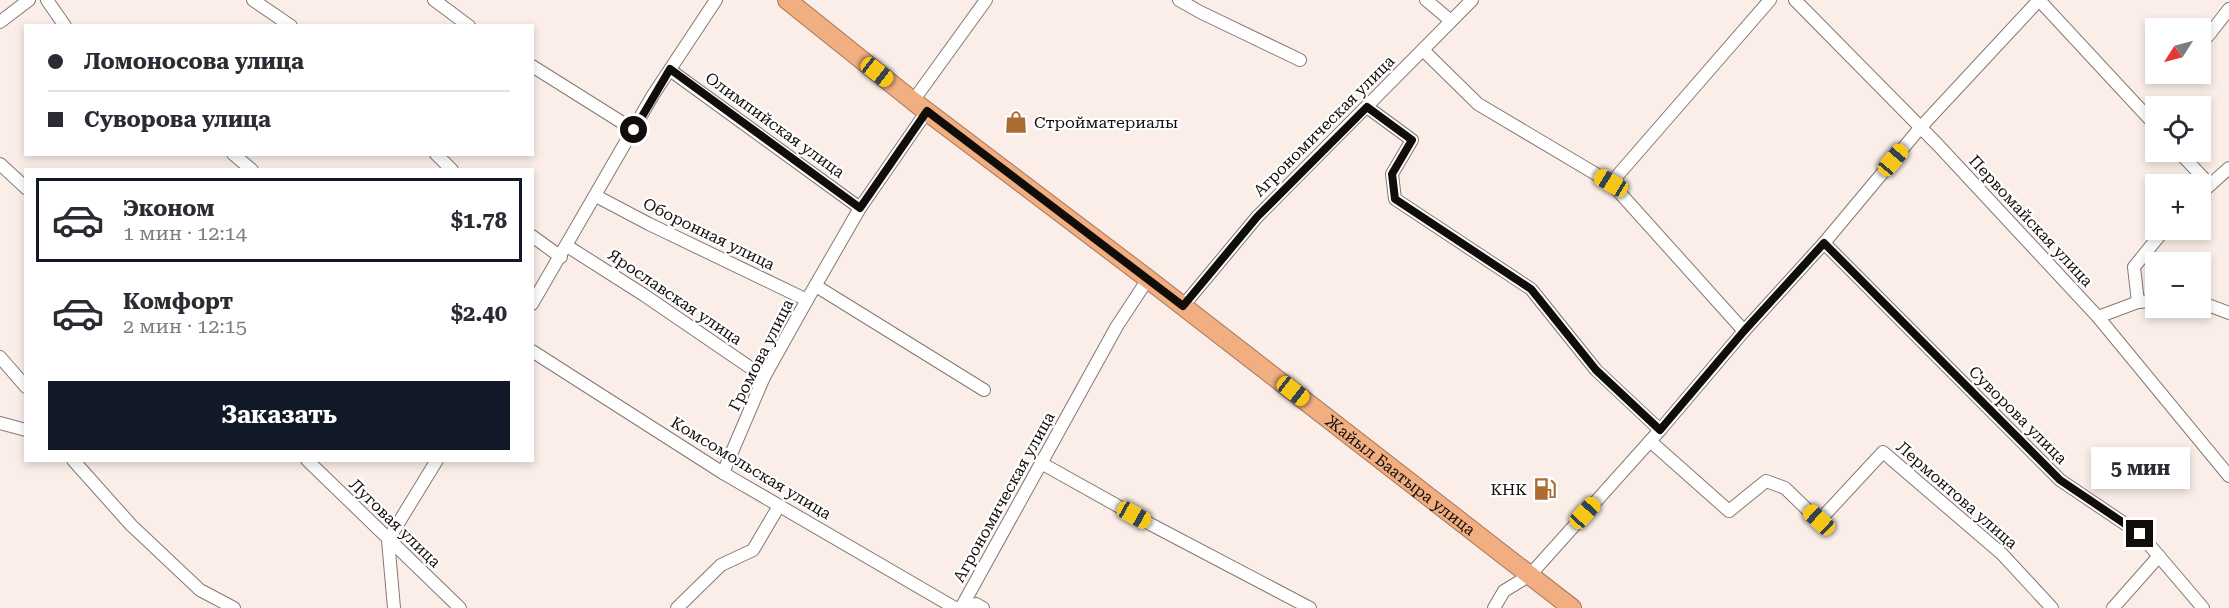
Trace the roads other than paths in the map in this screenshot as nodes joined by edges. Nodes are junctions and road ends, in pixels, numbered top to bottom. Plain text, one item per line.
1 (29, 0) edge
2 (47, 0) edge
3 (253, 0) edge
4 (434, 0) edge
5 (716, 0) edge
6 (787, 0) edge
7 (986, 0) edge
8 (1179, 0) edge
9 (1426, 0) edge
10 (1472, 0) edge
11 (1770, 0) edge
12 (1795, 0) edge
13 (2039, 0) edge
14 (2229, 9) edge
15 (1451, 21) junction
16 (0, 22) edge
17 (64, 24) edge
18 (288, 24) edge
19 (466, 24) edge
20 (2211, 32) edge
21 (1423, 50) junction
22 (1300, 60) dead end
23 (534, 67) edge
24 (670, 69) junction
25 (920, 106) junction
26 (1367, 107) junction
27 (2145, 114) edge
28 (1920, 128) junction
29 (634, 130) junction
30 (235, 156) edge
31 (438, 156) edge
32 (2188, 162) edge
33 (0, 164) edge
34 (250, 168) edge
35 (450, 168) edge
36 (2229, 168) edge
37 (2200, 174) edge
38 (1611, 183) junction
39 (2211, 184) edge
40 (24, 186) edge
41 (596, 196) junction
42 (860, 208) junction
43 (534, 237) edge
44 (2156, 240) edge
45 (1824, 243) junction
46 (564, 251) junction
47 (1148, 279) junction
48 (816, 286) junction
49 (807, 300) junction
50 (534, 301) edge
51 (2138, 302) junction
52 (2145, 302) edge
53 (1183, 306) junction
54 (2211, 306) edge
55 (2229, 313) edge
56 (2098, 317) junction
57 (1744, 331) junction
58 (534, 352) edge
59 (0, 357) edge
60 (764, 377) junction
61 (24, 385) edge
62 (984, 390) dead end
63 (0, 423) edge
64 (24, 429) edge
65 (1660, 430) junction
66 (1650, 441) junction
67 (74, 462) edge
68 (309, 462) edge
69 (436, 462) edge
70 (1041, 463) junction
71 (723, 473) junction
72 (2229, 476) edge
73 (779, 506) junction
74 (388, 540) junction
75 (2159, 556) junction
76 (1530, 575) junction
77 (234, 608) edge
78 (394, 608) edge
79 (460, 608) edge
80 (677, 608) edge
81 (955, 608) edge
82 (961, 608) edge
83 (966, 608) edge
84 (983, 608) edge
85 (1310, 608) edge
86 (1494, 608) edge
87 (1572, 608) edge
88 (2052, 608) edge
89 (2113, 608) edge
90 (2203, 608) edge

1 - 16 street
2 - 17 street
3 - 18 street
4 - 19 street
5 - 24 street
6 - 25 highway, Жайыл Баатыра улица
7 - 25 street, Громова улица
8 - 22 street
9 - 15 street
10 - 15 street, Агрономическая улица
11 - 38 street
12 - 28 street, Первомайская улица
13 - 27 street
13 - 28 street
14 - 20 street
15 - 21 street, Агрономическая улица
21 - 26 street, Агрономическая улица
21 - 38 street
23 - 29 street
24 - 29 street
24 - 42 street, Олимпийская улица
25 - 42 street, Громова улица
25 - 47 highway, Жайыл Баатыра улица
26 - 53 street, Агрономическая улица
26 - 65 street
28 - 45 street
28 - 56 street, Первомайская улица
29 - 41 street
30 - 34 street
31 - 35 street
32 - 37 street
33 - 40 street
36 - 39 street
38 - 57 street
41 - 46 street
41 - 49 street, Оборонная улица
42 - 48 street, Громова улица
43 - 46 street
44 - 51 street
45 - 57 street
45 - 75 street, Суворова улица
46 - 50 street
46 - 60 street, Ярославская улица
47 - 53 highway, Жайыл Баатыра улица
47 - 70 street, Агрономическая улица
48 - 49 street, Громова улица
48 - 62 street
49 - 60 street, Громова улица
51 - 52 street
51 - 56 street
53 - 76 highway, Жайыл Баатыра улица
54 - 55 street
56 - 72 street, Первомайская улица
57 - 65 street
58 - 71 street, Комсомольская улица
59 - 61 street
60 - 71 street, Громова улица
63 - 64 street
65 - 66 street
66 - 76 street
66 - 88 street, Лермонтова улица
67 - 77 street
68 - 74 street, Луговая улица
69 - 74 street
70 - 82 street, Агрономическая улица
70 - 85 street
71 - 73 street, Комсомольская улица
73 - 80 street
73 - 81 street, Комсомольская улица
74 - 78 street
74 - 79 street, Луговая улица
75 - 89 street
75 - 90 street, Суворова улица
76 - 86 street
76 - 87 highway, Жайыл Баатыра улица
83 - 84 street

